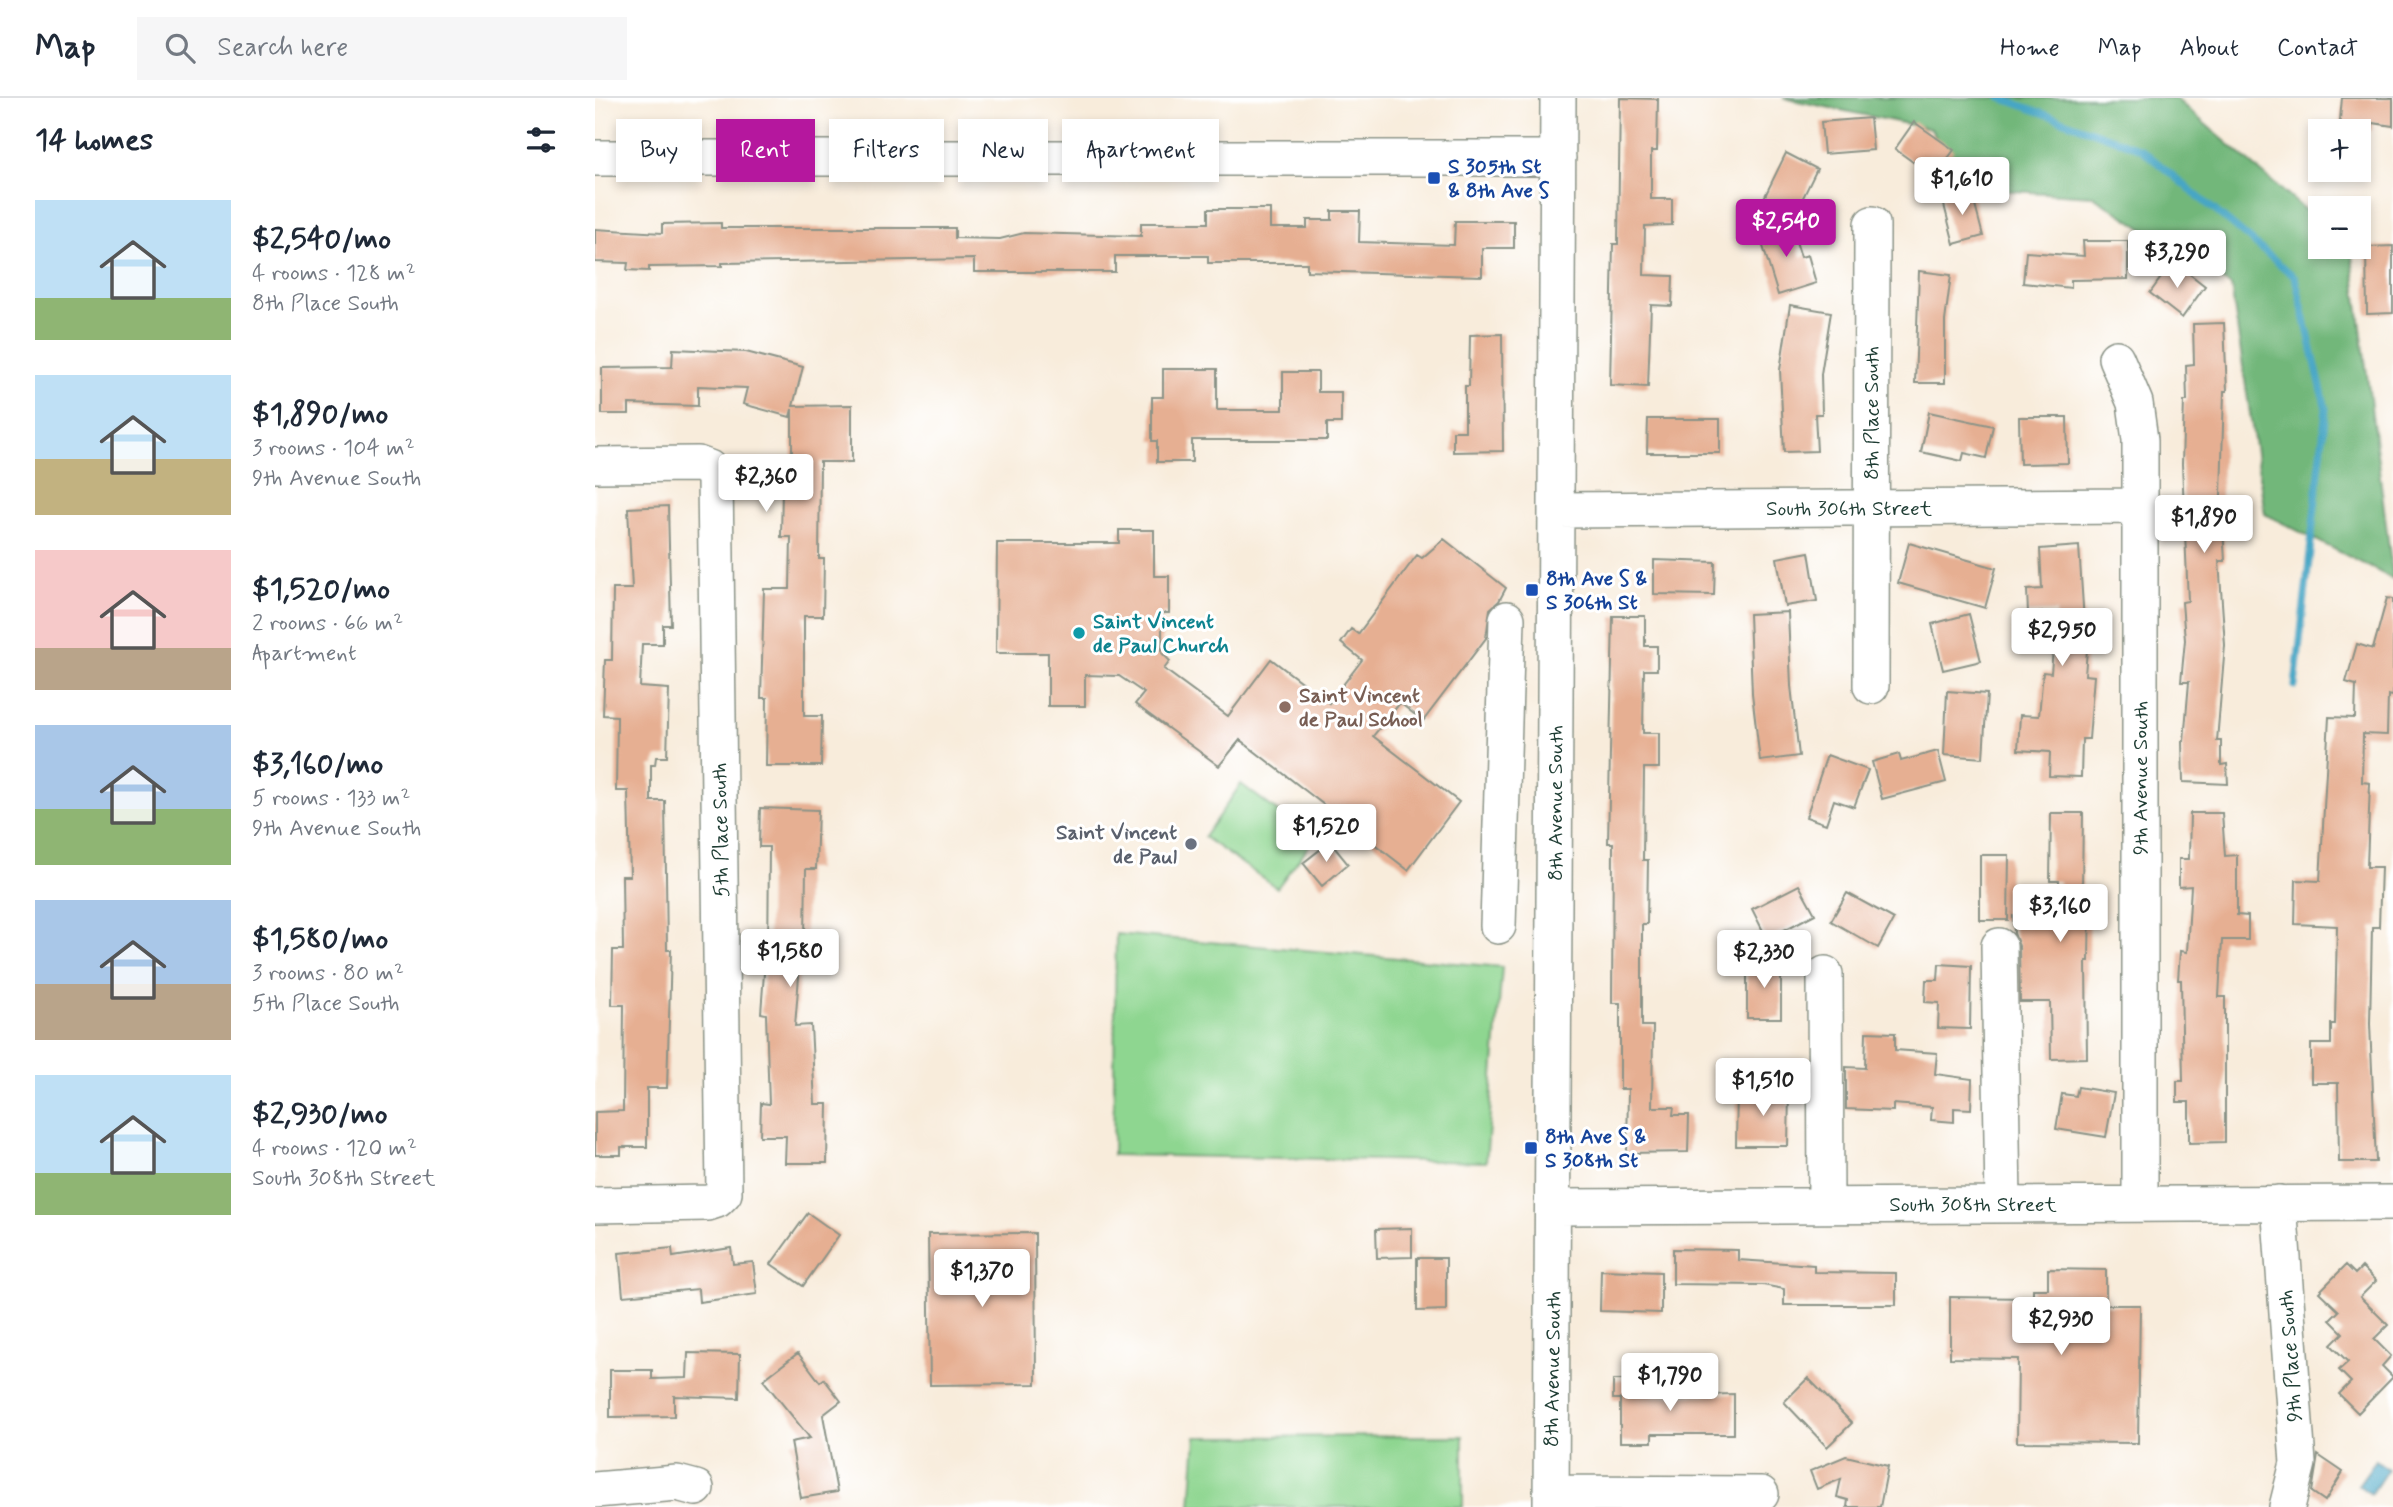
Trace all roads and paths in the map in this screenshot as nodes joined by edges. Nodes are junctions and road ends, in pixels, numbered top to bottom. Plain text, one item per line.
1 (1558, 98) edge
2 (595, 158) edge
3 (1558, 158) junction
4 (1872, 224) dead end
5 (2116, 358) dead end
6 (595, 465) edge
7 (2140, 506) junction
8 (1871, 508) junction
9 (1557, 510) junction
10 (1507, 619) dead end
11 (1871, 686) dead end
12 (1498, 926) dead end
13 (2000, 946) dead end
14 (1825, 974) dead end
15 (2140, 1203) junction
16 (2279, 1203) junction
17 (2393, 1203) edge
18 (1826, 1204) junction
19 (2003, 1204) junction
20 (595, 1205) edge
21 (1554, 1207) junction
22 (706, 1488) edge
23 (595, 1490) edge
24 (1761, 1494) dead end
25 (1551, 1500) edge
26 (2287, 1507) edge

1 - 3 street, 8th Avenue South
2 - 3 street
3 - 9 street, 8th Avenue South
4 - 8 street, 8th Place South
5 - 7 street, 9th Avenue South
6 - 20 street, 5th Place South
7 - 8 street, South 306th Street
7 - 15 street, 9th Avenue South
8 - 9 street, South 306th Street
8 - 11 street, 8th Place South
9 - 21 street, 8th Avenue South
10 - 12 street
13 - 19 street
14 - 18 street
15 - 16 street, South 308th Street
15 - 19 street, South 308th Street
16 - 17 street, South 308th Street
16 - 26 street, 9th Place South
18 - 19 street, South 308th Street
18 - 21 street, South 308th Street
21 - 25 street, 8th Avenue South
22 - 23 street
24 - 25 street

